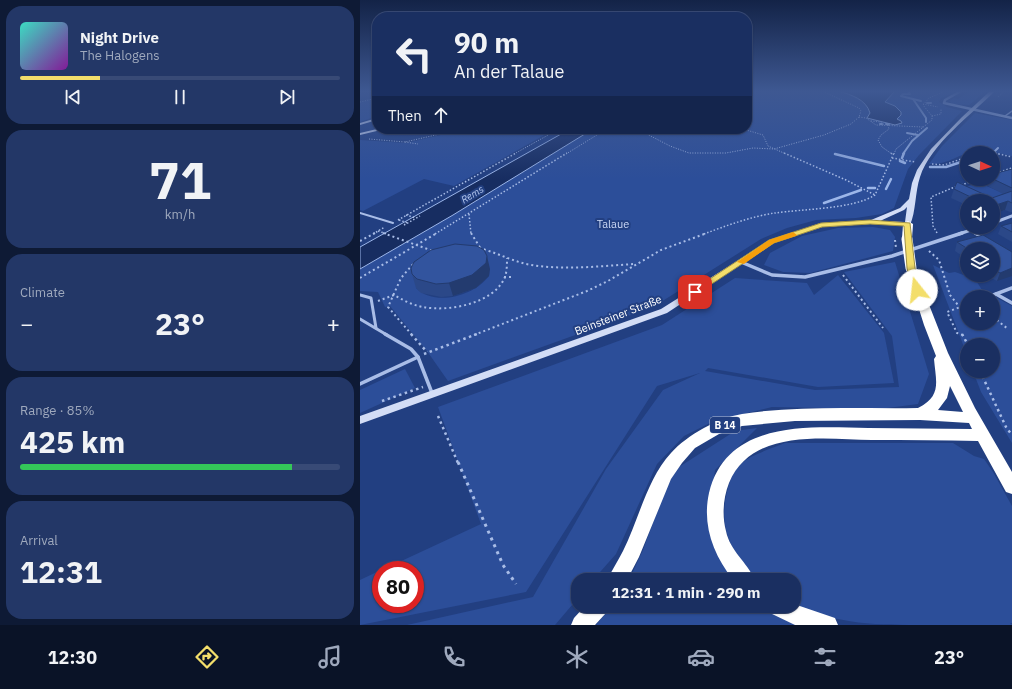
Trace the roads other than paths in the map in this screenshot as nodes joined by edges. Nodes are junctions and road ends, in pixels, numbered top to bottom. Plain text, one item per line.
1 (372, 120) edge
2 (962, 120) edge
3 (360, 124) edge
4 (372, 131) edge
5 (360, 133) edge
6 (912, 200) junction
7 (360, 213) edge
8 (1012, 216) edge
9 (1000, 220) edge
10 (393, 222) road end
11 (870, 222) junction
12 (908, 224) junction
13 (960, 233) edge
14 (977, 234) edge
15 (989, 241) edge
16 (741, 262) junction
17 (1012, 288) edge
18 (1000, 292) edge
19 (360, 295) edge
20 (1000, 296) edge
21 (1012, 303) edge
22 (360, 319) edge
23 (376, 328) junction
24 (939, 347) junction
25 (418, 357) junction
26 (360, 384) edge
27 (432, 393) junction
28 (920, 414) junction
29 (974, 418) junction
30 (360, 420) edge
31 (982, 435) junction
32 (1012, 487) edge
33 (621, 573) edge
34 (739, 573) edge
35 (592, 613) edge
36 (792, 613) edge
37 (581, 625) edge
38 (828, 625) edge

1 - 3 street
2 - 6 street
4 - 5 street
6 - 11 street
6 - 12 street
7 - 10 lane
8 - 9 street
11 - 12 street
11 - 16 street, Beinsteiner Straße
12 - 24 highway, bridge
13 - 16 street
14 - 15 street
16 - 27 street, Beinsteiner Straße
17 - 18 street
19 - 23 lane
20 - 21 street
22 - 23 lane
23 - 25 lane
24 - 28 highway
24 - 29 highway
25 - 26 lane
25 - 27 lane
27 - 30 street, Beinsteiner Straße
28 - 29 highway, B 14
28 - 33 highway, B 14
29 - 31 highway
31 - 32 highway
31 - 34 highway
35 - 37 highway
36 - 38 highway

